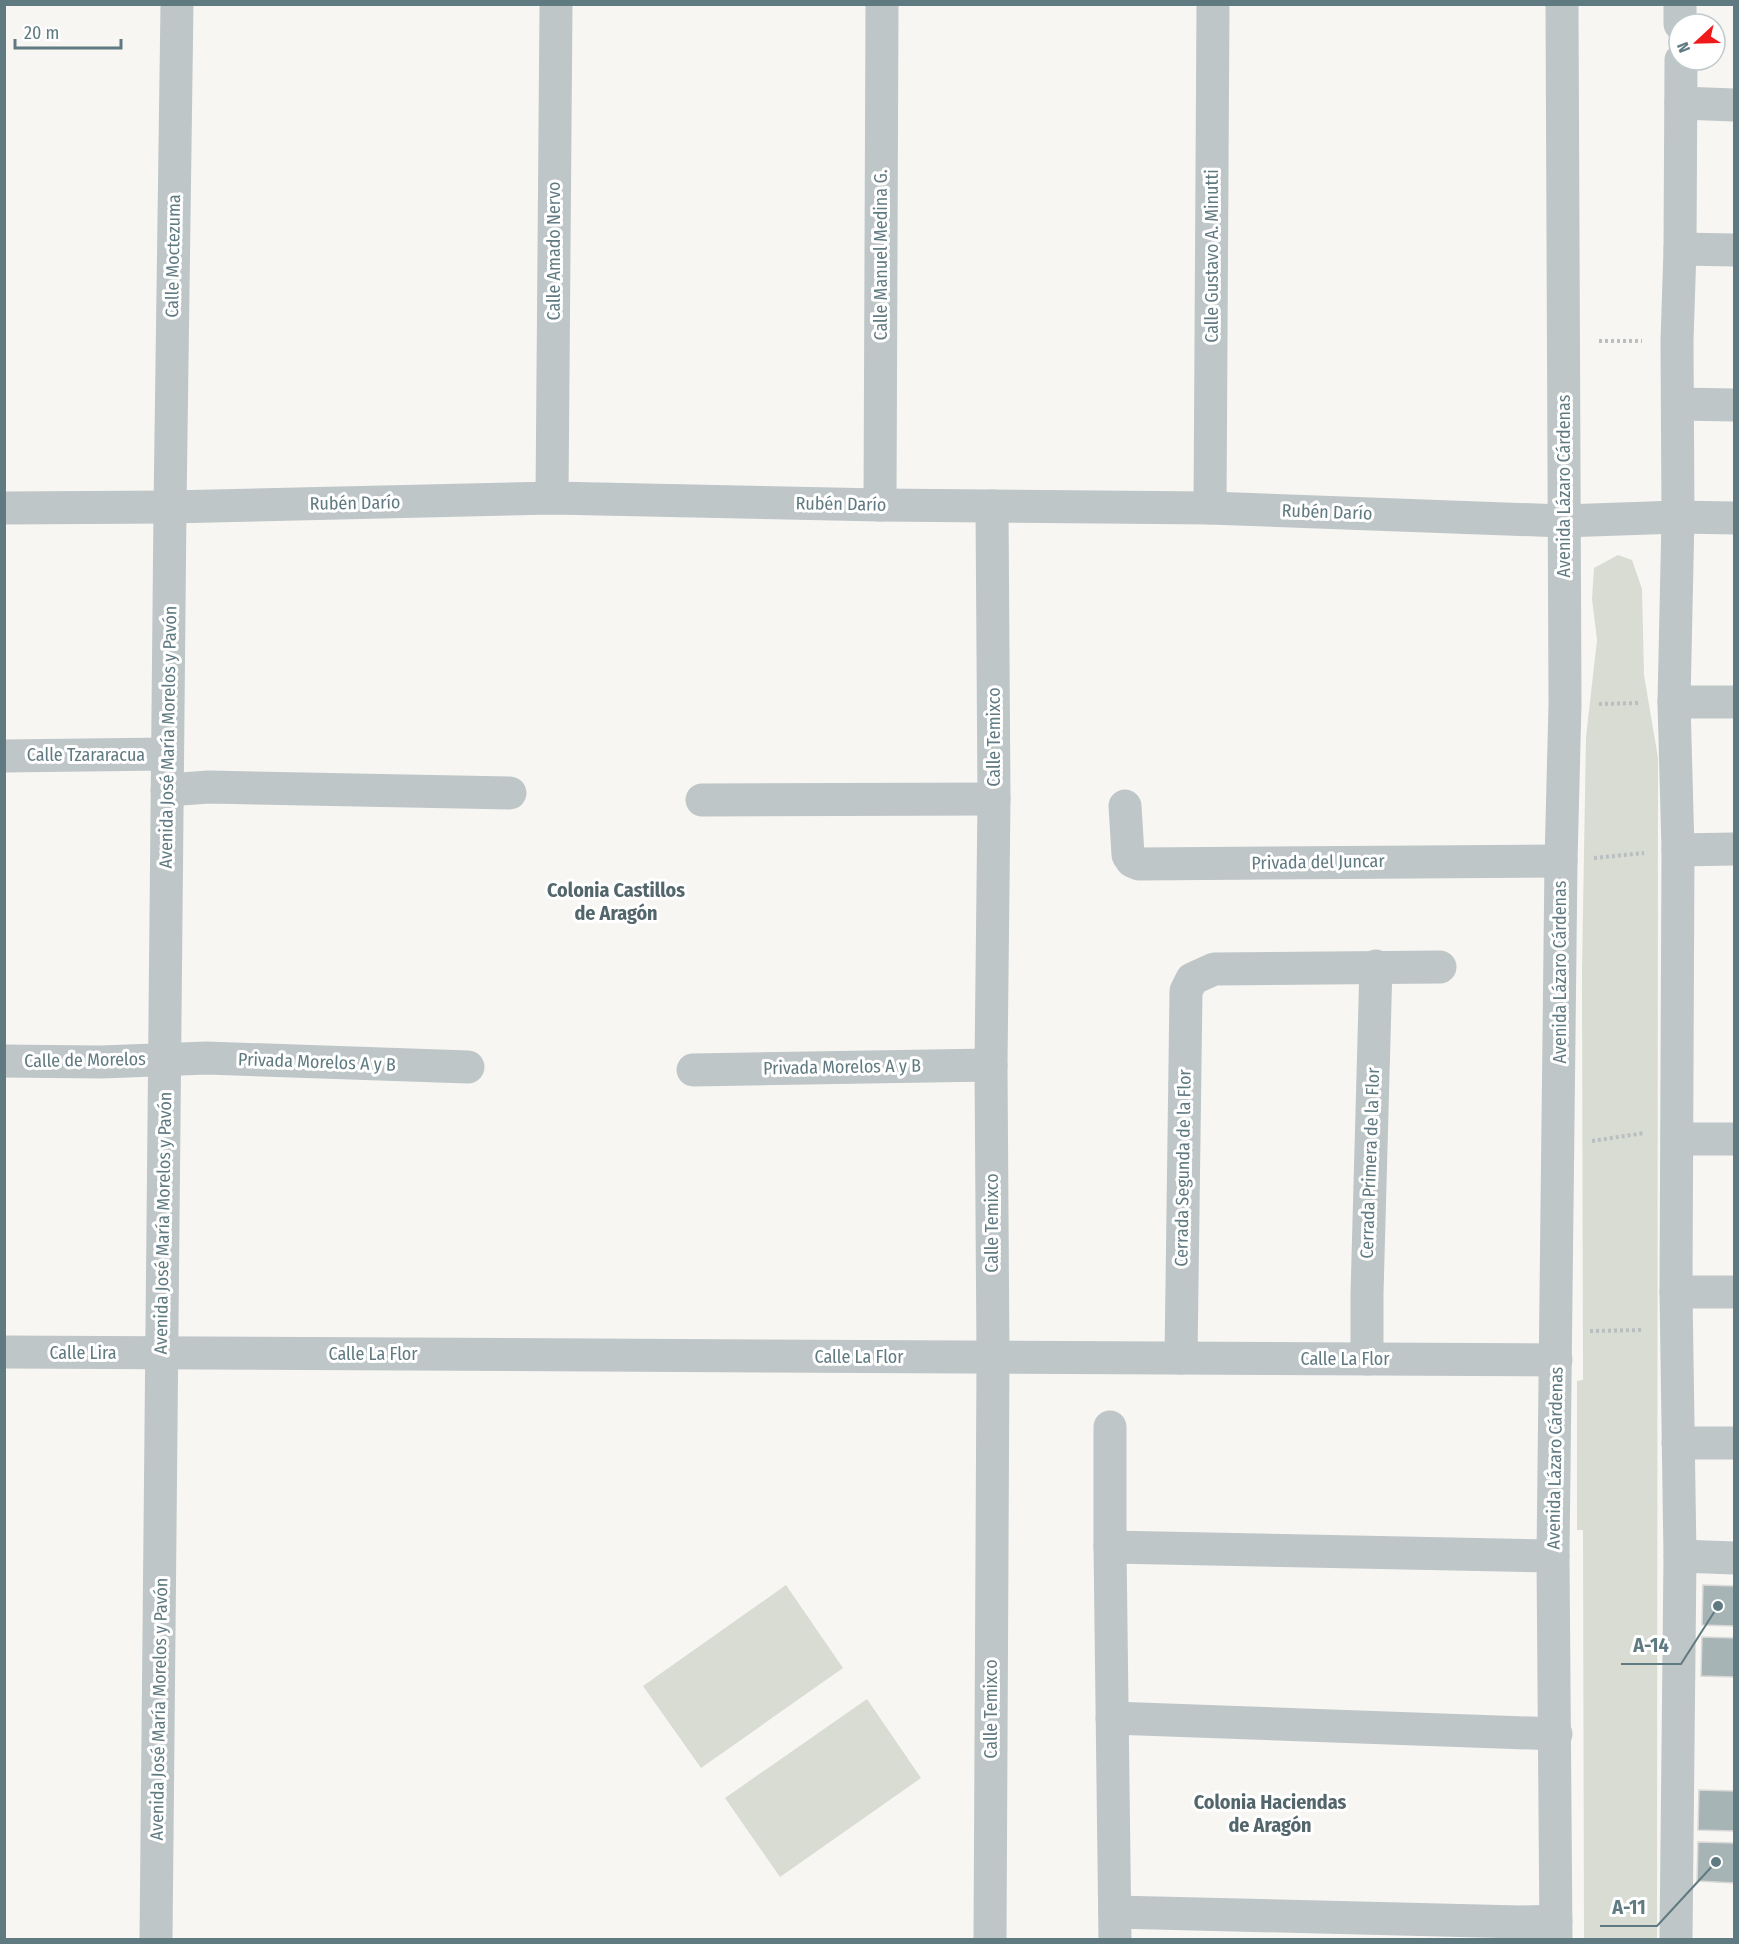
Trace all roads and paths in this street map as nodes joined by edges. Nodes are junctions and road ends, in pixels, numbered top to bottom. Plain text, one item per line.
1 (177, 4) edge
2 (556, 4) edge
3 (882, 4) edge
4 (1213, 4) edge
5 (1562, 4) edge
6 (1681, 72) edge
7 (1681, 103) junction
8 (1734, 105) edge
9 (1680, 249) junction
10 (1734, 250) edge
11 (1565, 341) junction
12 (1677, 341) junction
13 (1678, 404) junction
14 (1734, 405) edge
15 (552, 498) junction
16 (880, 505) junction
17 (992, 506) junction
18 (170, 507) junction
19 (4, 508) edge
20 (1210, 508) junction
21 (1678, 516) junction
22 (1734, 518) edge
23 (1563, 521) junction
24 (1674, 702) junction
25 (1734, 702) edge
26 (1565, 704) junction
27 (167, 754) junction
28 (4, 756) edge
29 (167, 790) junction
30 (510, 793) dead end
31 (994, 799) junction
32 (702, 801) dead end
33 (1125, 806) dead end
34 (1734, 849) edge
35 (1678, 850) junction
36 (1561, 861) junction
37 (1376, 966) junction
38 (1440, 967) dead end
39 (165, 1059) junction
40 (4, 1061) edge
41 (991, 1065) junction
42 (468, 1067) dead end
43 (693, 1070) dead end
44 (1677, 1134) junction
45 (1734, 1139) edge
46 (1558, 1146) junction
47 (1676, 1292) junction
48 (1734, 1292) edge
49 (1677, 1329) junction
50 (1556, 1346) junction
51 (4, 1352) edge
52 (162, 1353) junction
53 (993, 1357) junction
54 (1181, 1358) junction
55 (1367, 1359) junction
56 (1110, 1427) dead end
57 (1678, 1443) junction
58 (1734, 1443) edge
59 (1110, 1547) junction
60 (1553, 1556) junction
61 (1680, 1556) junction
62 (1734, 1558) edge
63 (1112, 1718) junction
64 (1556, 1734) junction
65 (1115, 1926) edge
66 (1556, 1930) edge
67 (156, 1940) edge
68 (990, 1940) edge
69 (1676, 1940) edge

1 - 18 street, Calle Moctezuma
2 - 15 street, Calle Amado Nervo
3 - 16 street, Calle Manuel Medina G.
4 - 20 street, Calle Gustavo A. Minutti
5 - 11 street, Avenida Lázaro Cárdenas
6 - 7 street
7 - 8 street
7 - 9 street
9 - 10 street
9 - 12 street
11 - 12 path
11 - 23 street, Avenida Lázaro Cárdenas
12 - 13 street
13 - 14 street
13 - 21 street
15 - 16 street, Rubén Darío
15 - 18 street, Rubén Darío
16 - 17 street, Rubén Darío
17 - 20 street, Rubén Darío
17 - 31 street, Calle Temixco
18 - 19 street, Rubén Darío
18 - 27 street, Avenida José María Morelos y Pavón
20 - 23 street, Rubén Darío
21 - 22 street, Rubén Darío
21 - 23 street, Rubén Darío
21 - 24 street
23 - 26 street, Avenida Lázaro Cárdenas
24 - 25 street
24 - 26 path
24 - 35 street
26 - 36 street, Avenida Lázaro Cárdenas
27 - 28 street, Calle Tzararacua
27 - 29 street, Avenida José María Morelos y Pavón
29 - 30 street
29 - 39 street, Avenida José María Morelos y Pavón
31 - 32 street
31 - 41 street, Calle Temixco
33 - 36 street, Privada del Juncar
34 - 35 street
35 - 36 path
35 - 44 street
36 - 46 street, Avenida Lázaro Cárdenas
37 - 38 street
37 - 54 street, Cerrada Segunda de la Flor
37 - 55 street, Cerrada Primera de la Flor
39 - 40 street, Calle de Morelos
39 - 42 street, Privada Morelos A y B
39 - 52 street, Avenida José María Morelos y Pavón
41 - 43 street, Privada Morelos A y B
41 - 53 street, Calle Temixco
44 - 45 street
44 - 46 path
44 - 47 street
46 - 50 street, Avenida Lázaro Cárdenas
47 - 48 street
47 - 49 street
49 - 50 path
49 - 57 street
50 - 55 street, Calle La Flor
50 - 60 street, Avenida Lázaro Cárdenas
51 - 52 street, Calle Lira
52 - 53 street, Calle La Flor
52 - 67 street, Avenida José María Morelos y Pavón
53 - 54 street, Calle La Flor
53 - 68 street, Calle Temixco
54 - 55 street, Calle La Flor
56 - 59 street
57 - 58 street
57 - 61 street
59 - 60 street
59 - 63 street
60 - 64 street, Avenida Lázaro Cárdenas
61 - 62 street
61 - 69 street
63 - 64 street
63 - 65 street
64 - 66 street, Avenida Lázaro Cárdenas
65 - 66 street

